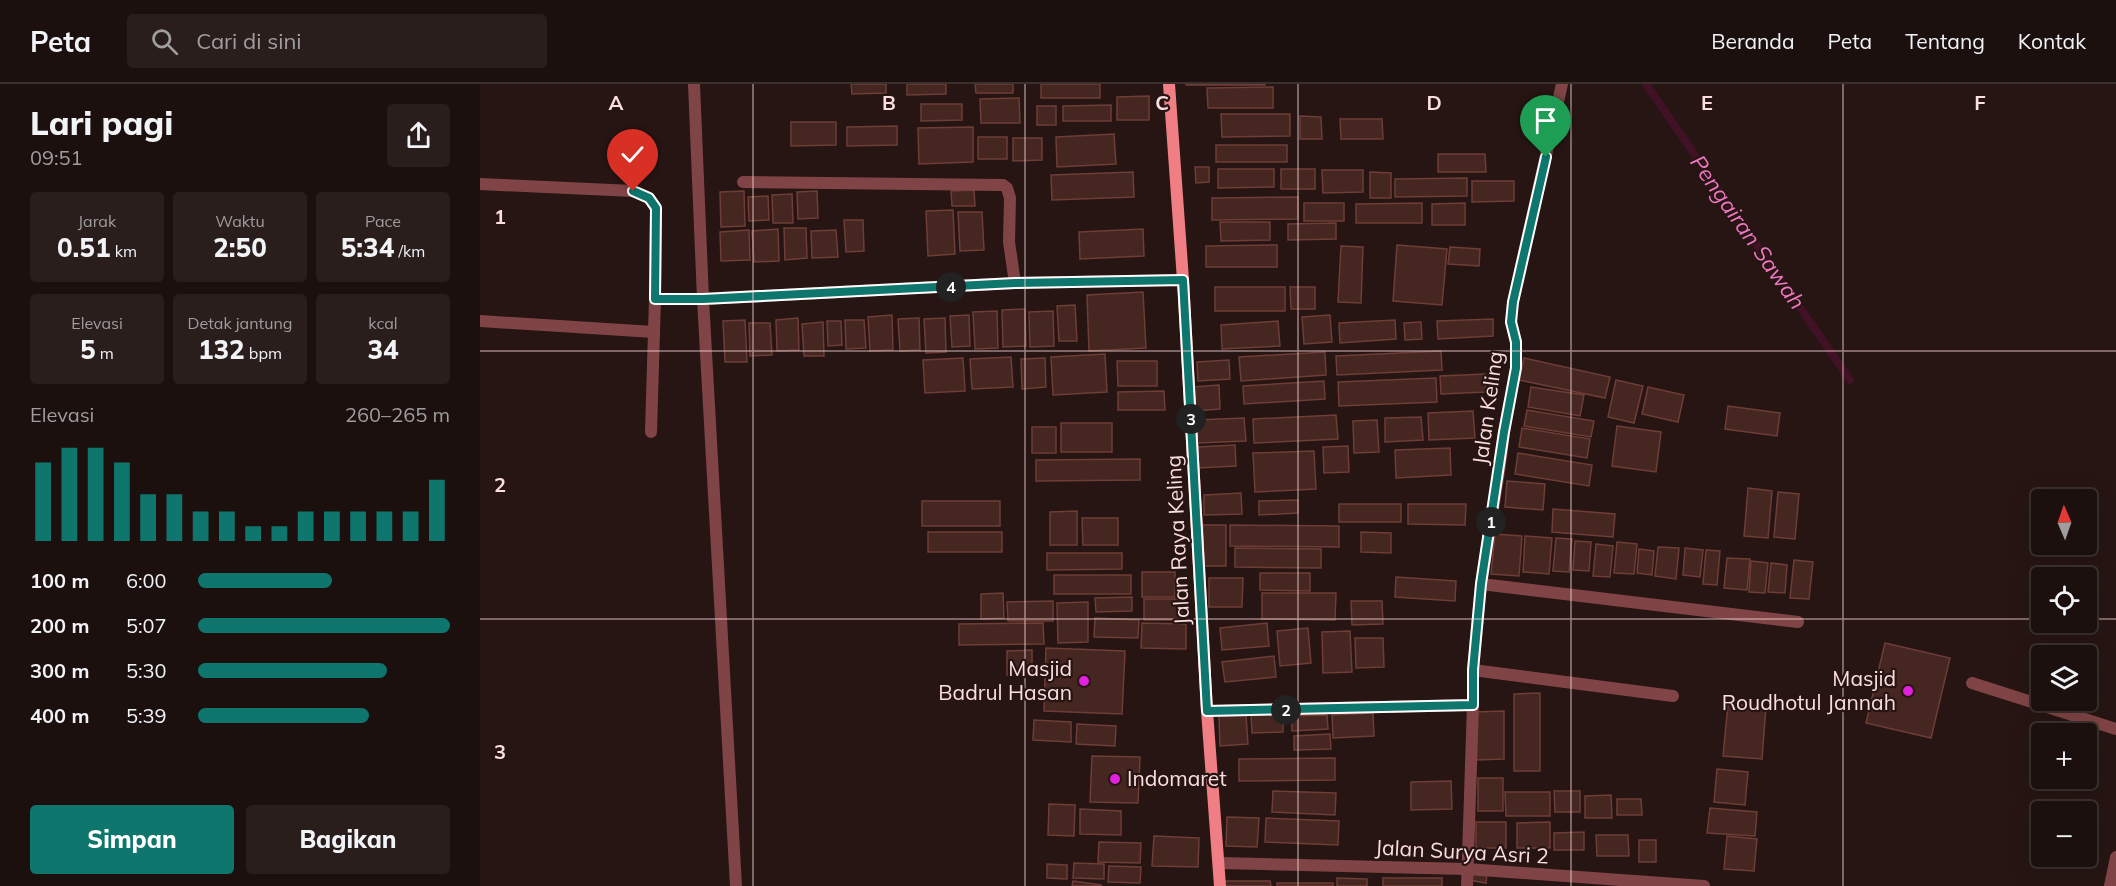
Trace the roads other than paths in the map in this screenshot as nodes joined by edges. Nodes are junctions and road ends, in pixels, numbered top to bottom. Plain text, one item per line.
1 (694, 84) edge
2 (1169, 84) edge
3 (1562, 84) edge
4 (743, 182) dead end
5 (480, 184) edge
6 (1183, 280) junction
7 (1015, 283) junction
8 (655, 299) junction
9 (703, 299) junction
10 (480, 321) edge
11 (654, 332) junction
12 (651, 432) dead end
13 (1481, 584) junction
14 (1798, 622) dead end
15 (1473, 670) junction
16 (1972, 683) dead end
17 (1673, 696) dead end
18 (1473, 705) junction
19 (1207, 711) junction
20 (2116, 729) edge
21 (2116, 857) edge
22 (1219, 863) junction
23 (1467, 869) junction
24 (736, 886) edge
25 (1220, 886) edge
26 (1467, 886) edge
27 (1704, 886) edge
28 (2110, 886) edge

1 - 9 street
2 - 6 street, Jalan Raya Keling
3 - 13 street, Jalan Keling
4 - 7 street
5 - 8 street
6 - 7 street
6 - 19 street, Jalan Raya Keling
7 - 9 street
8 - 9 street
8 - 11 street
9 - 24 street
10 - 11 street
11 - 12 street
13 - 14 street
13 - 15 street, Jalan Keling
15 - 17 street
15 - 18 street, Jalan Keling
16 - 20 street
18 - 19 street
18 - 23 street, Jalan Keling
19 - 22 street, Jalan Raya Keling
21 - 28 street
22 - 23 street, Jalan Surya Asri 2
22 - 25 street, Jalan Raya Keling
23 - 26 street, Jalan Keling
23 - 27 street, Jalan Surya Asri 2

